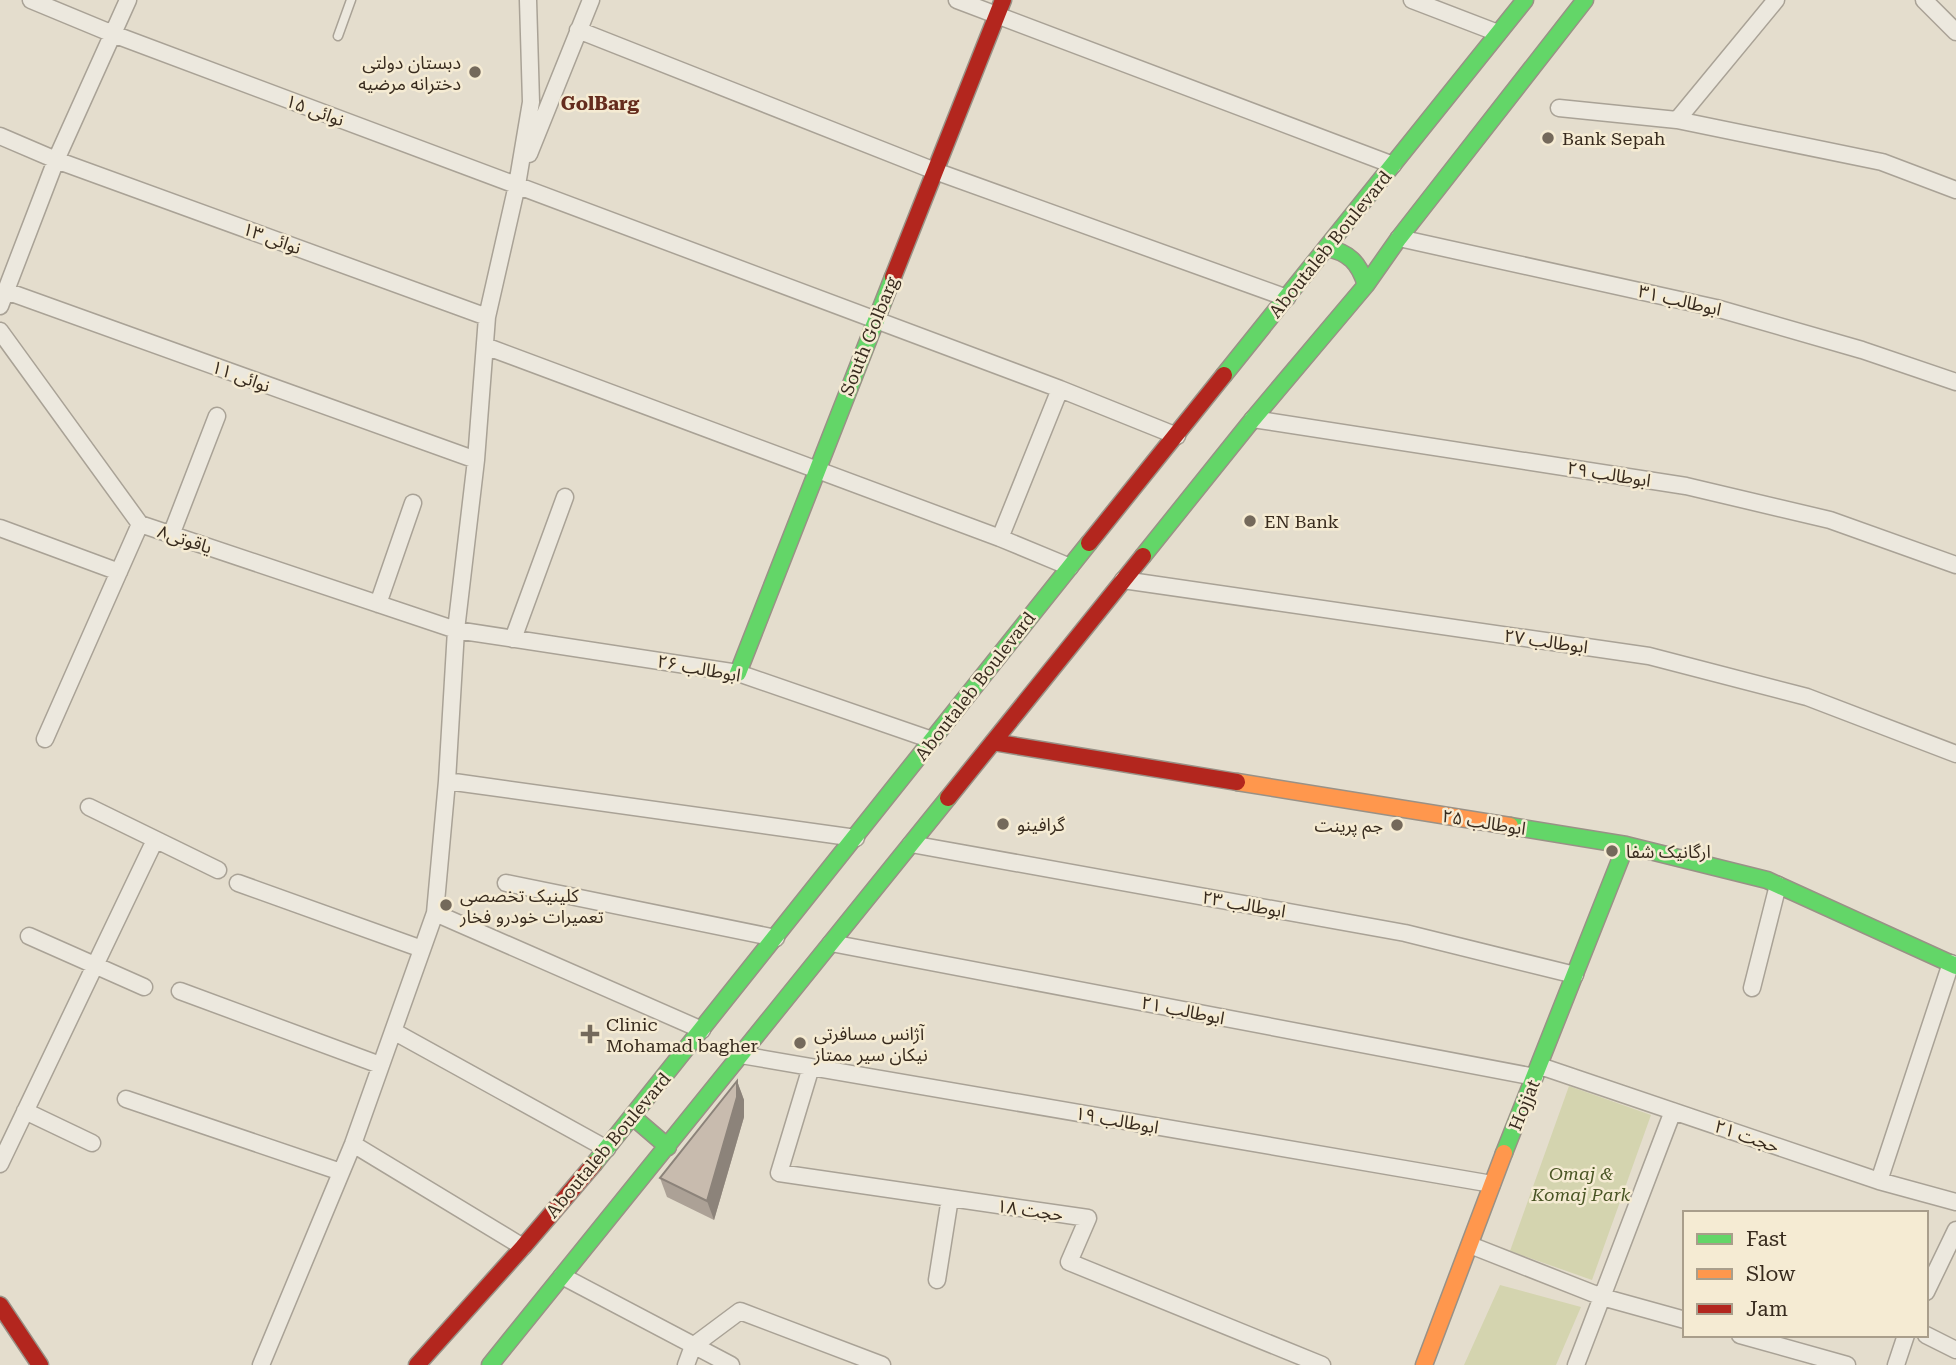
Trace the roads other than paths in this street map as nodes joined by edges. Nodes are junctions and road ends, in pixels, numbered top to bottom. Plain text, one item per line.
1 (31, 0) edge
2 (128, 0) edge
3 (351, 0) edge
4 (528, 0) edge
5 (591, 0) edge
6 (957, 0) edge
7 (1412, 0) edge
8 (1525, 0) edge
9 (1585, 0) edge
10 (1776, 0) edge
11 (1924, 0) edge
12 (1000, 7) edge
13 (578, 30) junction
14 (1956, 32) edge
15 (1499, 33) junction
16 (113, 34) junction
17 (338, 36) dead end
18 (1559, 108) dead end
19 (1677, 120) junction
20 (0, 136) edge
21 (56, 160) junction
22 (1393, 165) junction
23 (935, 171) junction
24 (517, 185) junction
25 (1956, 190) edge
26 (1399, 238) junction
27 (1326, 248) junction
28 (1366, 285) junction
29 (4, 291) edge
30 (1287, 298) junction
31 (487, 317) junction
32 (875, 320) junction
33 (0, 331) edge
34 (11, 345) junction
35 (485, 346) junction
36 (0, 360) edge
37 (1956, 382) edge
38 (1060, 389) junction
39 (217, 416) dead end
40 (1253, 419) junction
41 (1177, 436) junction
42 (476, 460) junction
43 (816, 470) junction
44 (565, 497) dead end
45 (413, 503) dead end
46 (140, 524) junction
47 (0, 528) edge
48 (171, 534) junction
49 (1000, 538) junction
50 (1956, 565) edge
51 (1070, 567) junction
52 (120, 572) junction
53 (1123, 580) junction
54 (378, 604) junction
55 (456, 630) junction
56 (513, 639) junction
57 (738, 673) junction
58 (45, 738) dead end
59 (932, 740) junction
60 (993, 742) junction
61 (1956, 754) edge
62 (447, 781) junction
63 (89, 807) dead end
64 (856, 838) junction
65 (155, 840) junction
66 (911, 844) junction
67 (1626, 845) junction
68 (218, 870) dead end
69 (238, 883) dead end
70 (506, 883) dead end
71 (1778, 886) junction
72 (435, 913) junction
73 (29, 936) dead end
74 (776, 938) junction
75 (831, 943) junction
76 (422, 949) junction
77 (1953, 964) edge
78 (95, 965) junction
79 (1575, 975) junction
80 (144, 987) dead end
81 (1752, 988) dead end
82 (180, 991) dead end
83 (702, 1030) junction
84 (393, 1031) junction
85 (741, 1055) junction
86 (380, 1065) junction
87 (811, 1067) junction
88 (1537, 1071) junction
89 (126, 1100) dead end
90 (25, 1111) junction
91 (1673, 1111) junction
92 (633, 1118) junction
93 (92, 1143) dead end
94 (353, 1144) junction
95 (668, 1147) junction
96 (607, 1149) junction
97 (0, 1164) edge
98 (341, 1172) junction
99 (1879, 1181) junction
100 (1492, 1185) junction
101 (950, 1198) junction
102 (1956, 1202) edge
103 (1956, 1230) edge
104 (1470, 1245) junction
105 (523, 1247) junction
106 (562, 1276) junction
107 (937, 1280) dead end
108 (1928, 1288) edge
109 (1602, 1297) junction
110 (0, 1305) edge
111 (1683, 1319) edge
112 (1928, 1336) edge
113 (1747, 1337) edge
114 (1905, 1337) edge
115 (693, 1346) junction
116 (1956, 1350) edge
117 (40, 1365) edge
118 (261, 1365) edge
119 (417, 1365) edge
120 (490, 1365) edge
121 (686, 1365) edge
122 (731, 1365) edge
123 (882, 1365) edge
124 (1322, 1365) edge
125 (1424, 1365) edge
126 (1576, 1365) edge
127 (1847, 1365) edge
128 (1896, 1365) edge

1 - 16 street, نوائی ۱۵
2 - 16 street
3 - 17 lane
4 - 24 street
5 - 13 street
6 - 12 street
7 - 15 street
8 - 15 main road, Aboutaleb Boulevard
9 - 26 main road
10 - 19 street
11 - 14 street
12 - 22 street
12 - 23 main road, South Golbarg
13 - 23 street
13 - 24 street
15 - 22 main road, Aboutaleb Boulevard
16 - 21 street
16 - 24 street, نوائی ۱۵
18 - 19 street
19 - 25 street
20 - 21 street, نوائی ۱۳
21 - 29 street
21 - 31 street, نوائی ۱۳
22 - 27 main road, Aboutaleb Boulevard
23 - 30 street
23 - 32 main road, South Golbarg
24 - 31 street
24 - 32 street, نوائی ۱۵
26 - 28 main road
26 - 37 street, ابوطالب ۳۱
27 - 28 main road
27 - 30 main road, Aboutaleb Boulevard
28 - 40 main road
29 - 42 street, نوائی ۱۱
30 - 41 main road, Aboutaleb Boulevard
31 - 35 street
32 - 38 street, نوائی ۱۵
32 - 43 main road, South Golbarg
33 - 34 street, یاقوتی۸
34 - 36 street
34 - 46 street, یاقوتی۸
35 - 42 street
35 - 43 street
38 - 41 street, نوائی ۱۵
38 - 49 street
39 - 48 street
40 - 50 street, ابوطالب ۲۹
40 - 53 main road
41 - 51 main road, Aboutaleb Boulevard
42 - 55 street
43 - 49 street
43 - 57 main road, South Golbarg
44 - 56 street
45 - 54 street
46 - 48 street, یاقوتی۸
46 - 52 street
47 - 52 street
48 - 54 street, یاقوتی۸
49 - 51 street
51 - 59 main road, Aboutaleb Boulevard
52 - 58 street
53 - 60 main road
53 - 61 street, ابوطالب ۲۷
54 - 55 street, یاقوتی۸
55 - 56 street, ابوطالب ۲۶
55 - 62 street
56 - 57 street, ابوطالب ۲۶
57 - 59 street, ابوطالب ۲۶
59 - 64 main road, Aboutaleb Boulevard
60 - 66 main road
60 - 67 main road, ابوطالب ۲۵
62 - 64 street
62 - 72 street
63 - 65 street
64 - 74 main road, Aboutaleb Boulevard
65 - 68 street
65 - 78 street
66 - 75 main road
66 - 79 street, ابوطالب ۲۳
67 - 71 main road, ابوطالب ۲۵
67 - 79 main road, Hojjat
69 - 76 street
70 - 74 street
71 - 77 main road, ابوطالب ۲۵
71 - 81 street
72 - 76 street
72 - 83 street
73 - 78 street
74 - 83 main road, Aboutaleb Boulevard
75 - 85 main road
75 - 88 street, ابوطالب ۲۱
76 - 84 street
77 - 99 street
78 - 80 street
78 - 90 street
79 - 88 main road, Hojjat
82 - 86 street
83 - 92 main road, Aboutaleb Boulevard
84 - 86 street
84 - 96 street
85 - 87 street, ابوطالب ۱۹
85 - 95 main road
86 - 94 street
87 - 100 street, ابوطالب ۱۹
87 - 101 street, حجت ۱۸
88 - 91 street, حجت ۲۱
88 - 100 main road, Hojjat
89 - 98 street
90 - 93 street
90 - 97 street
91 - 99 street, حجت ۲۱
91 - 109 street
92 - 95 main road
92 - 96 main road, Aboutaleb Boulevard
94 - 98 street
94 - 105 street
95 - 106 main road
96 - 105 main road, Aboutaleb Boulevard
98 - 118 street
99 - 102 street, حجت ۲۱
100 - 104 main road, Hojjat
101 - 107 street
101 - 124 street, حجت ۱۸
103 - 108 street
104 - 109 street
104 - 125 main road, Hojjat
105 - 119 main road, Aboutaleb Boulevard
106 - 115 street
106 - 120 main road
109 - 111 street
109 - 126 street
110 - 117 main road
112 - 116 street
113 - 127 street
114 - 128 street
115 - 121 street
115 - 122 street
115 - 123 street

